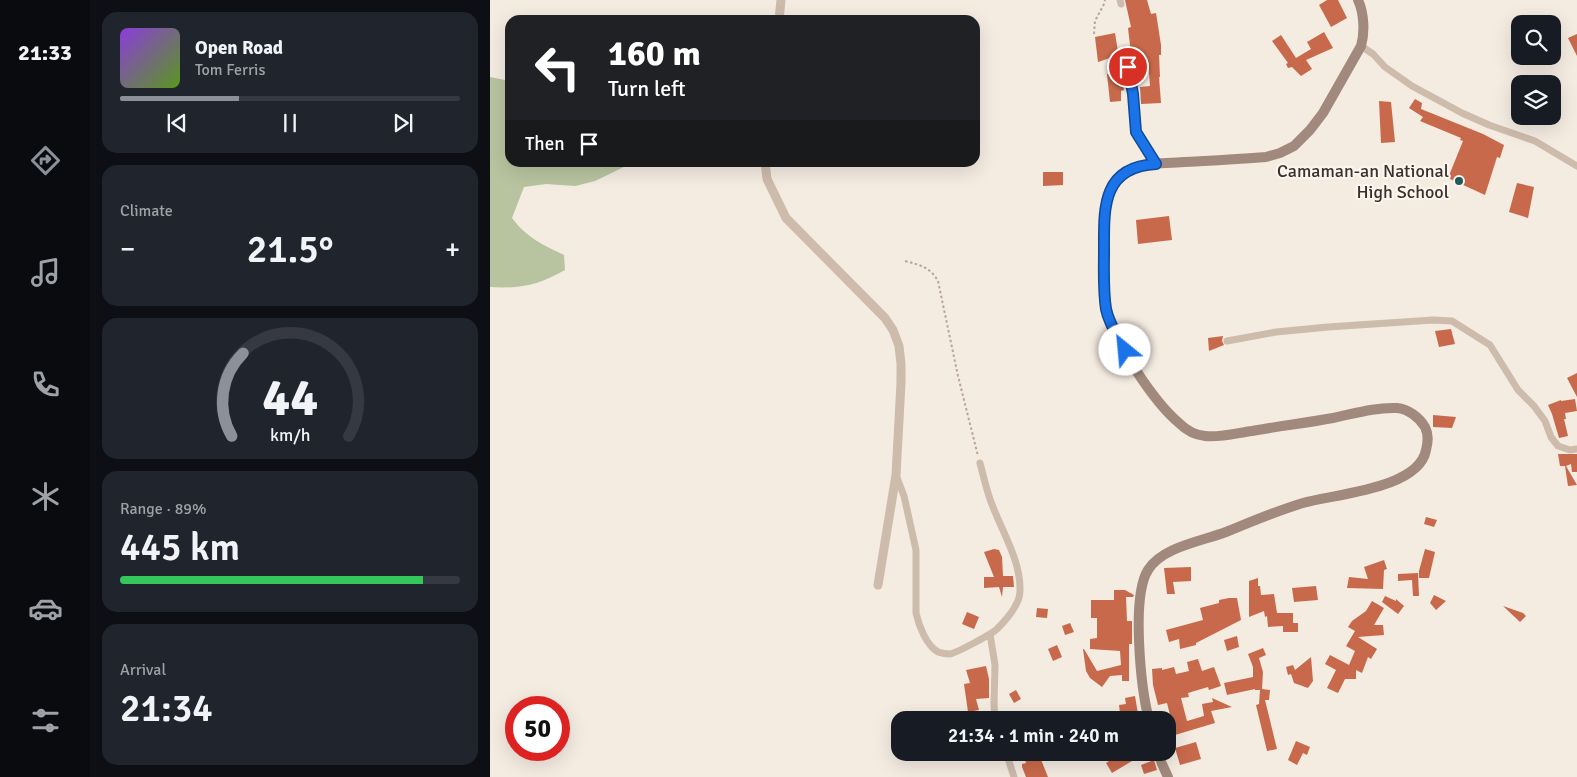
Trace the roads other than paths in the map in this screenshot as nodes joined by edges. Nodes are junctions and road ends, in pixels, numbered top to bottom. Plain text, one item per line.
1 (781, 0) edge
2 (1358, 0) edge
3 (780, 15) edge
4 (1361, 46) junction
5 (1128, 67) dead end
6 (1156, 164) junction
7 (1577, 166) edge
8 (765, 167) edge
9 (1227, 341) dead end
10 (1577, 449) edge
11 (980, 463) road end
12 (896, 475) junction
13 (878, 585) dead end
14 (990, 634) junction
15 (994, 711) edge
16 (1148, 711) edge
17 (1009, 761) edge
18 (1161, 761) edge
19 (1014, 777) edge
20 (1168, 777) edge

1 - 3 street
2 - 4 main road
4 - 6 main road
4 - 7 street
5 - 6 street
6 - 16 main road
8 - 12 street
9 - 10 street
11 - 14 street
12 - 13 street
12 - 14 street
14 - 15 street
17 - 19 street
18 - 20 main road

